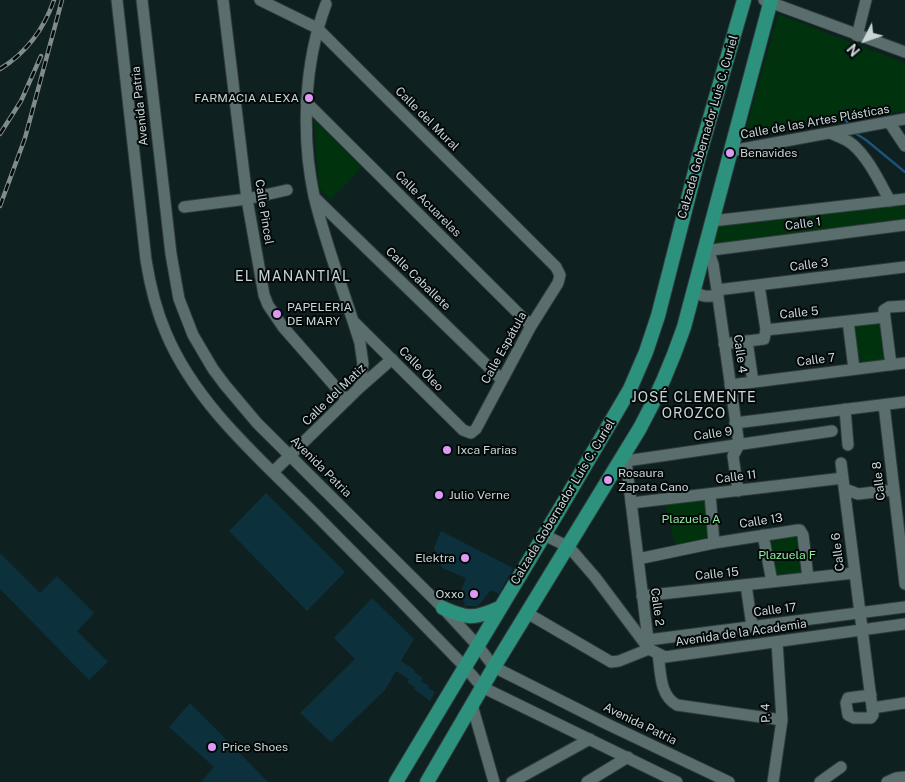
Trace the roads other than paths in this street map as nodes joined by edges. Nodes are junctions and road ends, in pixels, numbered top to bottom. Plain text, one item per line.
1 (117, 0) edge
2 (142, 0) edge
3 (223, 0) edge
4 (260, 0) edge
5 (744, 0) edge
6 (866, 0) edge
7 (768, 1) edge
8 (326, 4) dead end
9 (317, 28) junction
10 (857, 36) junction
11 (905, 52) edge
12 (306, 102) junction
13 (905, 119) edge
14 (889, 122) junction
15 (830, 133) junction
16 (905, 146) edge
17 (731, 151) junction
18 (287, 190) dead end
19 (315, 197) junction
20 (247, 199) junction
21 (905, 199) edge
22 (890, 201) junction
23 (184, 207) dead end
24 (712, 221) junction
25 (905, 225) edge
26 (706, 251) junction
27 (905, 267) edge
28 (560, 275) joint
29 (759, 285) junction
30 (693, 291) junction
31 (717, 292) junction
32 (905, 306) edge
33 (884, 314) junction
34 (353, 321) junction
35 (848, 321) junction
36 (531, 326) junction
37 (766, 330) junction
38 (747, 341) junction
39 (724, 344) junction
40 (392, 359) junction
41 (905, 363) edge
42 (891, 365) junction
43 (854, 369) junction
44 (502, 380) junction
45 (753, 382) junction
46 (730, 385) junction
47 (359, 388) junction
48 (347, 400) junction
49 (905, 402) edge
50 (884, 405) junction
51 (845, 409) junction
52 (735, 423) junction
53 (832, 431) dead end
54 (471, 432) joint
55 (739, 445) junction
56 (848, 445) dead end
57 (290, 455) junction
58 (626, 460) joint
59 (841, 463) dead end
60 (273, 472) junction
61 (844, 484) junction
62 (893, 490) junction
63 (738, 491) junction
64 (710, 494) junction
65 (631, 503) junction
66 (902, 524) edge
67 (544, 535) junction
68 (763, 535) junction
69 (714, 543) junction
70 (568, 547) junction
71 (638, 559) junction
72 (904, 562) edge
73 (854, 573) junction
74 (808, 578) junction
75 (772, 582) junction
76 (746, 584) junction
77 (905, 584) edge
78 (642, 596) junction
79 (905, 607) edge
80 (443, 608) junction
81 (499, 608) junction
82 (860, 612) junction
83 (528, 613) junction
84 (905, 624) edge
85 (752, 626) junction
86 (863, 633) junction
87 (776, 642) junction
88 (478, 646) junction
89 (652, 648) junction
90 (464, 666) junction
91 (494, 667) junction
92 (482, 686) junction
93 (871, 696) junction
94 (905, 703) edge
95 (472, 705) junction
96 (872, 708) junction
97 (782, 720) junction
98 (590, 739) junction
99 (628, 757) junction
100 (841, 767) dead end
101 (905, 777) edge
102 (396, 782) edge
103 (427, 782) edge
104 (494, 782) edge
105 (512, 782) edge
106 (587, 782) edge
107 (677, 782) edge
108 (729, 782) edge
109 (773, 782) edge
110 (820, 782) edge
111 (887, 782) edge

1 - 60 street, Avenida Patria
2 - 57 street, Avenida Patria
3 - 20 street, Calle Pincel
4 - 9 street, Calle del Mural
5 - 67 main road, Calzada Gobernador Luis C. Curiel
6 - 10 street
7 - 10 street
7 - 17 main road
8 - 9 street
9 - 12 street
9 - 28 street, Calle del Mural
10 - 11 street
12 - 19 street
12 - 36 street, Calle Acuarelas
13 - 14 street, Calle de las Artes Plásticas
14 - 15 street, Calle de las Artes Plásticas
14 - 16 street
15 - 17 street, Calle de las Artes Plásticas
15 - 22 street
17 - 24 main road
18 - 20 street
19 - 34 street
19 - 44 street, Calle Caballete
20 - 23 street
20 - 48 street, Calle Pincel
21 - 22 street, Calle 1
22 - 24 street, Calle 1
24 - 26 main road
25 - 26 street, Calle 1
26 - 30 main road
26 - 31 street, Calle 4
27 - 29 street, Calle 3
28 - 36 street, Calle Espátula
29 - 31 street, Calle 3
29 - 37 street
30 - 31 street, Calle 3
30 - 70 main road
31 - 39 street, Calle 4
32 - 33 street, Calle 5
33 - 35 street, Calle 5
33 - 42 street
34 - 40 street, Calle Óleo
34 - 47 street
35 - 37 street, Calle 5
35 - 43 street
36 - 44 street, Calle Espátula
37 - 38 street, Calle 5
38 - 39 street, Calle 5
38 - 45 street
39 - 46 street, Calle 4
40 - 47 street, Calle del Matiz
40 - 54 street, Calle Óleo
41 - 42 street, Calle 7
42 - 43 street, Calle 7
43 - 45 street, Calle 7
44 - 54 street, Calle Espátula
45 - 46 street, Calle 7
46 - 52 street, Calle 4
47 - 48 street, Calle del Matiz
48 - 57 street, Calle del Matiz
49 - 50 street, Calle 9
50 - 51 street, Calle 9
50 - 62 street, Calle 8
51 - 52 street, Calle 9
51 - 56 street
52 - 55 street, Calle 4
53 - 55 street, Calle 9
55 - 58 street, Calle 9
55 - 63 street, Calle 4
57 - 60 street, Calle del Matiz
57 - 80 street, Avenida Patria
58 - 65 street, Calle 2
59 - 61 street, Calle 6
60 - 90 street, Avenida Patria
61 - 62 street
61 - 63 street, Calle 11
61 - 73 street, Calle 6
62 - 66 street, Calle 8
63 - 64 street, Calle 11
64 - 65 street, Calle 11
64 - 69 street
65 - 71 street, Calle 2
66 - 72 street, Calle 8
67 - 70 street
67 - 81 main road, Calzada Gobernador Luis C. Curiel
68 - 69 street, Calle 13
68 - 74 street, Calle 13
68 - 75 street
69 - 71 street, Calle 13
70 - 83 main road
70 - 89 street
71 - 78 street, Calle 2
72 - 77 street, Calle 8
73 - 74 street, Calle 15
73 - 82 street, Calle 6
74 - 75 street, Calle 15
75 - 76 street, Calle 15
76 - 78 street, Calle 15
76 - 85 street
78 - 89 street, Calle 2
79 - 82 street, Calle 17
80 - 81 main road
80 - 88 street, Avenida Patria
81 - 88 main road, Calzada Gobernador Luis C. Curiel
82 - 85 street, Calle 17
82 - 86 street, Calle 6
83 - 89 street
83 - 91 main road
84 - 86 street, Avenida de la Academia
85 - 89 street, Calle 17
86 - 87 street, Avenida de la Academia
86 - 93 street, Calle 6
87 - 89 street, Avenida de la Academia
87 - 97 street, P. 4
88 - 90 main road, Calzada Gobernador Luis C. Curiel
88 - 91 street, Avenida Patria
89 - 97 street, Calle 2
90 - 92 street, Avenida Patria
90 - 102 main road, Calzada Gobernador Luis C. Curiel
91 - 92 main road
91 - 108 street, Avenida Patria
92 - 95 main road
92 - 98 street, Avenida Patria
93 - 96 street, Calle 6
93 - 96 street
94 - 96 street
95 - 103 main road
95 - 104 street
97 - 109 street, P. 4
98 - 99 street, Avenida Patria
98 - 105 street
99 - 106 street
99 - 107 street, Avenida Patria
100 - 110 street
101 - 111 street

